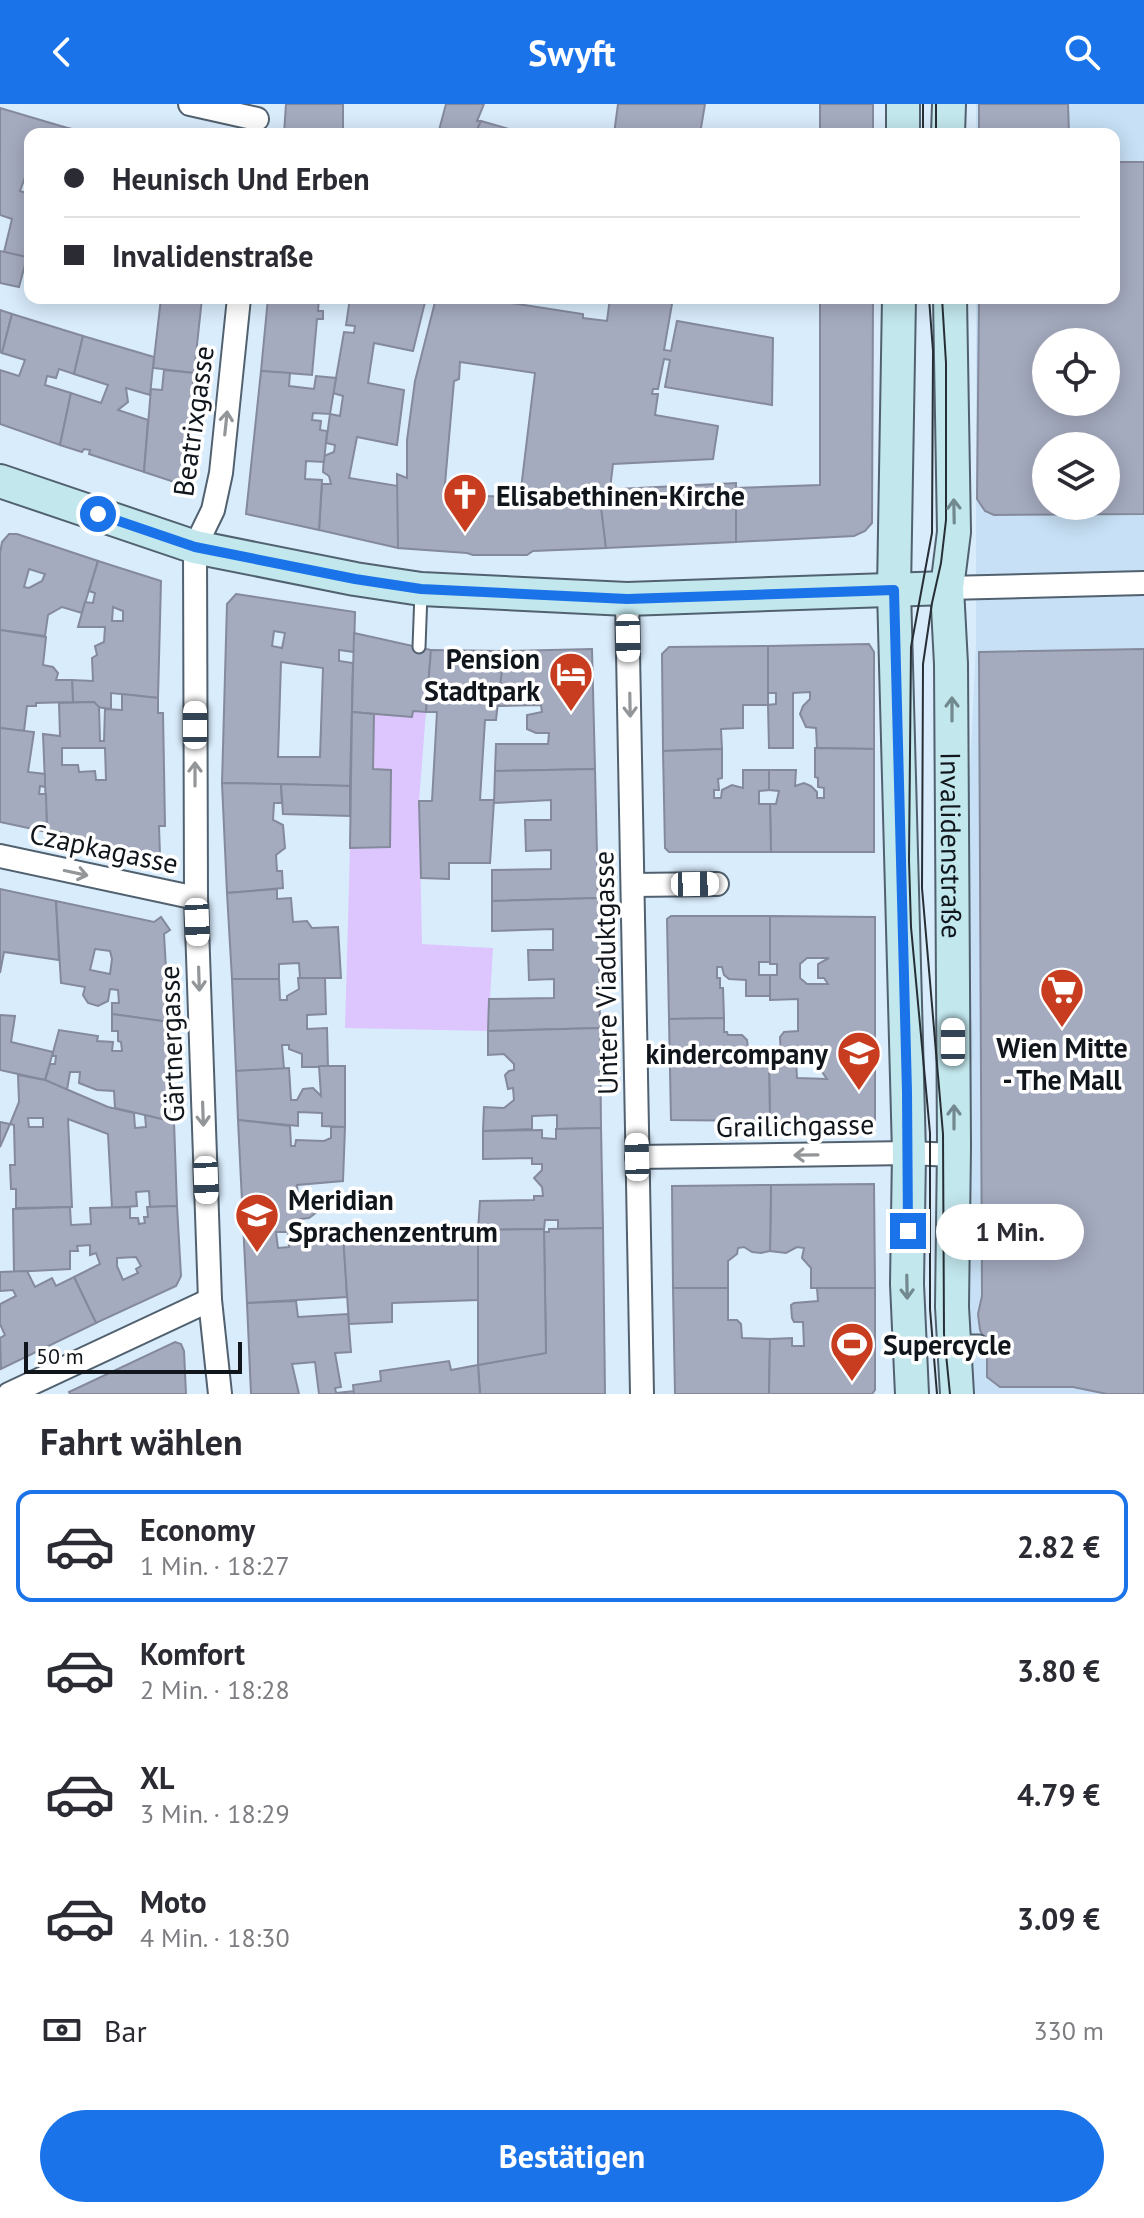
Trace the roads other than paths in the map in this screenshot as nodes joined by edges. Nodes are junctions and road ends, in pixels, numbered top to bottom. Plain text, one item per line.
1 (190, 104) edge
2 (903, 104) edge
3 (949, 104) edge
4 (257, 119) edge
5 (903, 128) edge
6 (948, 128) edge
7 (238, 304) edge
8 (899, 304) edge
9 (950, 304) edge
10 (0, 481) edge
11 (195, 547) junction
12 (1144, 583) edge
13 (947, 588) junction
14 (421, 589) junction
15 (894, 590) junction
16 (627, 599) junction
17 (419, 647) dead end
18 (0, 856) edge
19 (717, 884) dead end
20 (633, 885) junction
21 (196, 898) junction
22 (909, 1153) junction
23 (954, 1155) junction
24 (637, 1157) junction
25 (210, 1300) junction
26 (9, 1394) edge
27 (220, 1394) edge
28 (642, 1394) edge
29 (912, 1394) edge
30 (957, 1394) edge

1 - 4 street
2 - 5 main road
3 - 6 main road
11 -> 7 street, Beatrixgasse
8 - 15 main road, Invalidenstraße
13 -> 9 main road, Invalidenstraße
10 - 11 main road
11 - 14 main road
21 -> 11 street, Gärtnergasse
12 - 13 street
13 - 15 main road
23 -> 13 main road, Invalidenstraße
14 - 16 main road
14 - 17 lane
15 - 16 main road
15 - 22 main road, Invalidenstraße
16 -> 20 street, Untere Viaduktgasse
18 -> 21 street, Czapkagasse
19 - 20 street
20 - 24 street, Untere Viaduktgasse
21 -> 25 street, Gärtnergasse
22 - 23 street, Grailichgasse
22 -> 24 street, Grailichgasse
22 -> 29 main road, Invalidenstraße
23 - 30 main road, Invalidenstraße
24 - 28 street, Untere Viaduktgasse
25 - 26 street
25 - 27 street, Gärtnergasse

